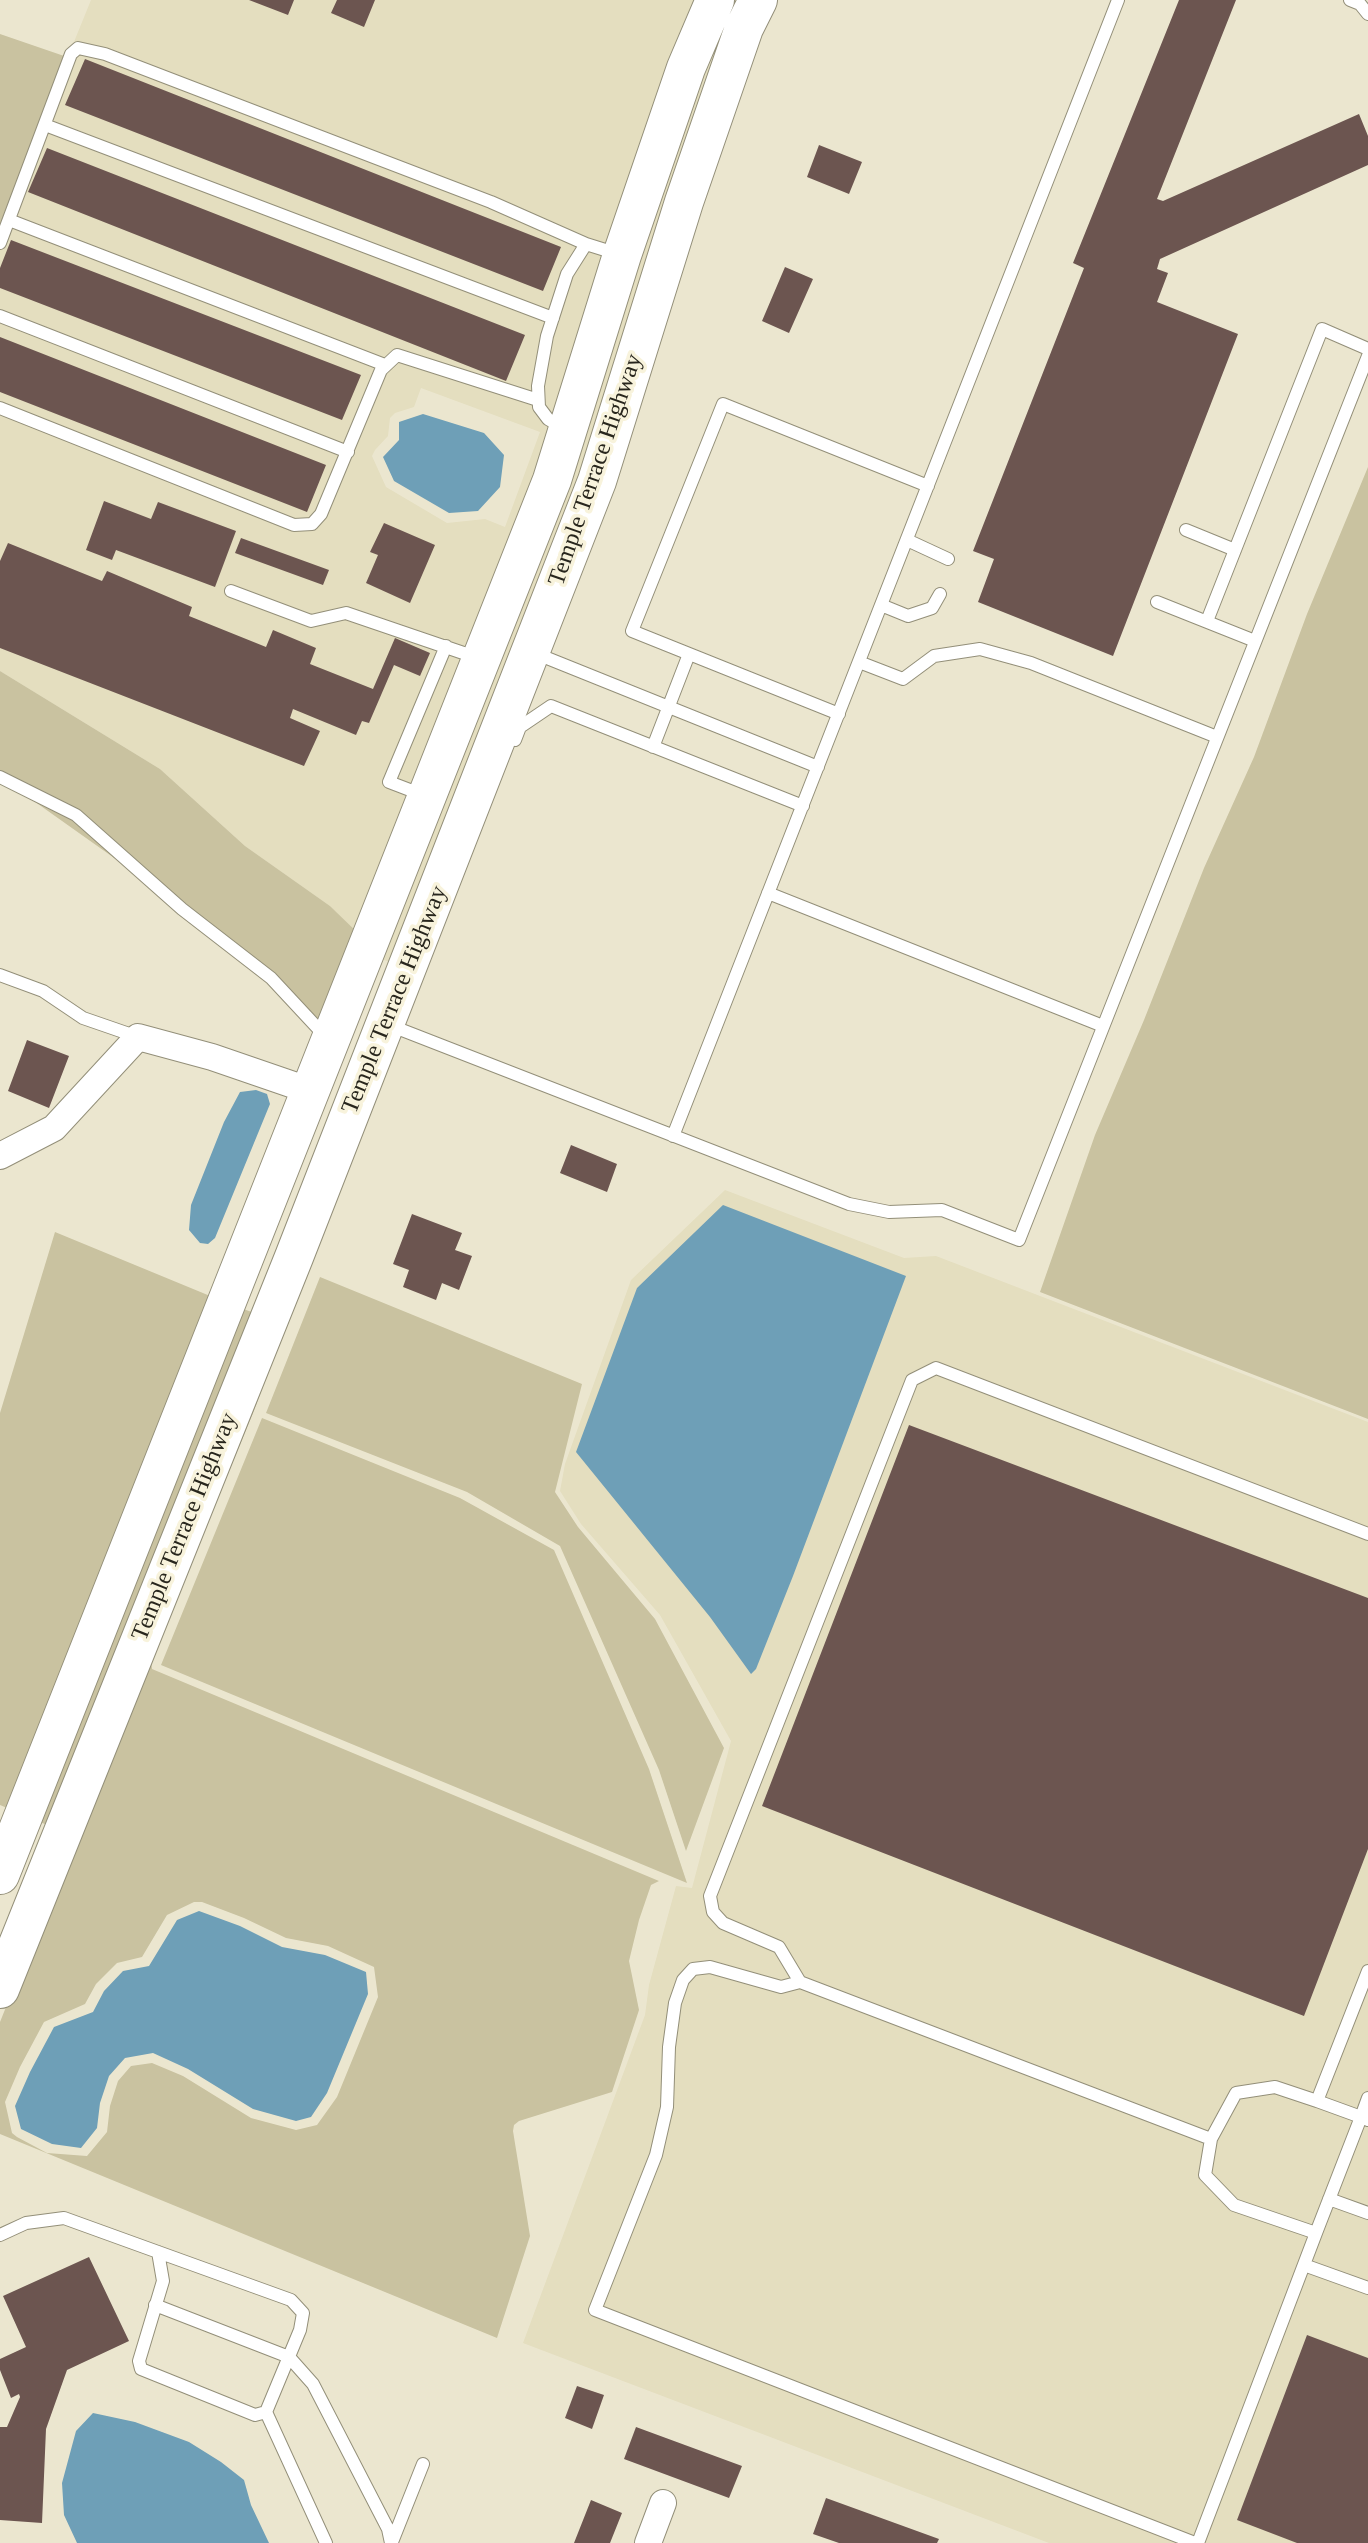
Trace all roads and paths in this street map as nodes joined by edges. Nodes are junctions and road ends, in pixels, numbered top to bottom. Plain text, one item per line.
1 (758, 0) edge
2 (1118, 0) edge
3 (1350, 0) edge
4 (709, 2) edge
5 (1368, 14) edge
6 (45, 125) junction
7 (9, 220) junction
8 (0, 243) edge
9 (586, 244) junction
10 (622, 255) junction
11 (0, 316) edge
12 (553, 318) junction
13 (1368, 349) edge
14 (1368, 356) edge
15 (385, 366) junction
16 (538, 400) junction
17 (0, 408) edge
18 (568, 431) junction
19 (348, 452) junction
20 (928, 486) junction
21 (1186, 530) dead end
22 (907, 540) junction
23 (1235, 550) junction
24 (948, 559) dead end
25 (231, 590) dead end
26 (940, 594) dead end
27 (1157, 602) dead end
28 (881, 605) junction
29 (1207, 621) junction
30 (1255, 641) junction
31 (446, 646) junction
32 (531, 652) junction
33 (689, 654) junction
34 (482, 659) junction
35 (859, 662) junction
36 (669, 707) junction
37 (839, 714) junction
38 (1217, 737) junction
39 (653, 747) junction
40 (512, 748) dead end
41 (818, 767) junction
42 (0, 778) edge
43 (427, 797) junction
44 (803, 806) junction
45 (768, 893) junction
46 (0, 975) edge
47 (385, 1024) junction
48 (1104, 1026) junction
49 (138, 1037) junction
50 (330, 1041) junction
51 (311, 1091) junction
52 (673, 1136) junction
53 (0, 1156) edge
54 (231, 1292) junction
55 (273, 1308) junction
56 (1368, 1534) edge
57 (0, 1875) edge
58 (1368, 1971) edge
59 (800, 1982) junction
60 (0, 1989) edge
61 (1368, 2098) edge
62 (1317, 2101) junction
63 (1364, 2118) edge
64 (1211, 2139) junction
65 (1329, 2199) junction
66 (1368, 2213) edge
67 (1316, 2233) junction
68 (0, 2235) edge
69 (158, 2252) junction
70 (1304, 2265) junction
71 (1368, 2288) edge
72 (155, 2305) junction
73 (289, 2357) junction
74 (266, 2412) junction
75 (423, 2464) dead end
76 (663, 2503) dead end
77 (326, 2543) edge
78 (391, 2543) edge
79 (648, 2543) edge
80 (1197, 2543) edge

1 - 32 main road, Temple Terrace Highway
2 - 20 lane
3 - 5 lane
4 - 10 main road, Temple Terrace Highway
6 - 7 lane
6 - 9 lane
6 - 12 lane
7 - 8 lane
7 - 15 lane
9 - 10 lane
9 - 12 lane
10 - 18 main road, Temple Terrace Highway
11 - 19 lane
12 - 16 lane
13 - 23 lane
14 - 30 lane
15 - 16 lane
15 - 19 lane
16 - 18 lane
17 - 19 lane
18 - 34 main road, Temple Terrace Highway
20 - 22 lane
20 - 33 lane
21 - 23 lane
22 - 24 lane
22 - 28 lane
23 - 29 lane
25 - 31 lane
26 - 28 lane
27 - 29 lane
28 - 35 lane
29 - 30 lane
30 - 38 lane
31 - 34 lane
31 - 43 lane
32 - 36 lane
32 - 47 main road, Temple Terrace Highway
33 - 36 lane
33 - 37 lane
34 - 43 main road, Temple Terrace Highway
35 - 37 lane
35 - 38 lane
36 - 39 lane
36 - 41 lane
37 - 41 lane
38 - 48 lane
39 - 40 lane
39 - 44 lane
41 - 44 lane
42 - 50 lane
43 - 50 main road, Temple Terrace Highway
44 - 45 lane
45 - 48 lane
45 - 52 lane
46 - 49 lane
47 - 52 lane
47 - 55 main road, Temple Terrace Highway
48 - 52 lane
49 - 51 street
49 - 53 street
50 - 51 main road, Temple Terrace Highway
51 - 54 main road, Temple Terrace Highway
54 - 55 main road
54 - 57 main road, Temple Terrace Highway
55 - 60 main road, Temple Terrace Highway
56 - 59 lane
58 - 62 lane
59 - 64 lane
59 - 80 lane
61 - 63 lane
62 - 63 lane
62 - 64 lane
63 - 65 lane
64 - 67 lane
65 - 66 lane
65 - 67 lane
67 - 70 lane
68 - 69 lane
69 - 72 lane
69 - 73 lane
70 - 71 lane
70 - 80 lane
72 - 73 lane
72 - 74 lane
73 - 74 lane
73 - 78 lane
74 - 77 lane
75 - 78 lane
76 - 79 street

